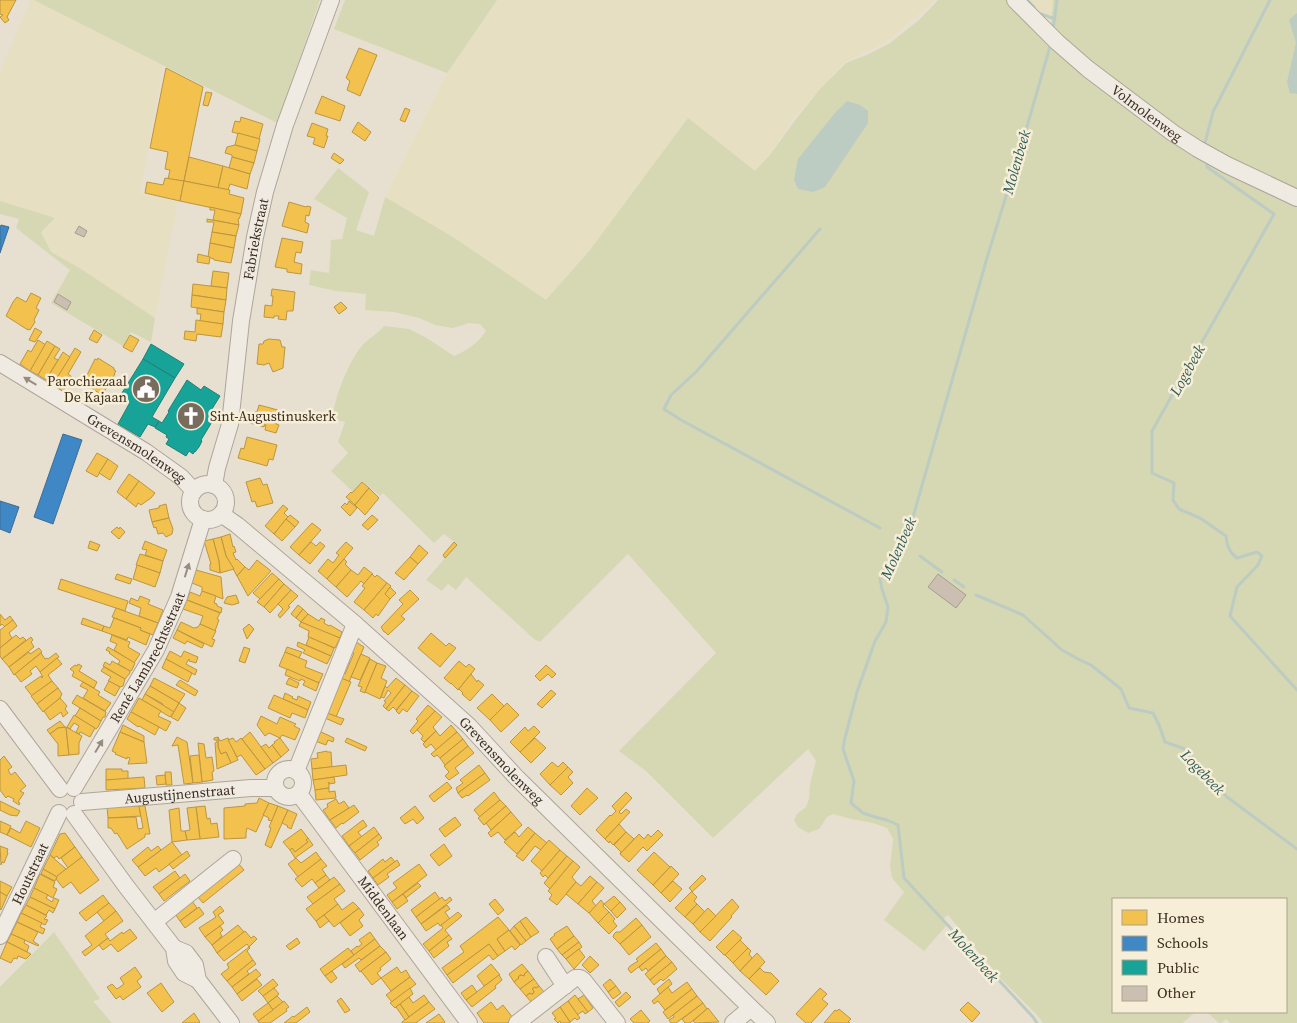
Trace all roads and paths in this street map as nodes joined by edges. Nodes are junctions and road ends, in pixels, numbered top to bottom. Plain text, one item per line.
1 (331, 0) edge
2 (1015, 0) edge
3 (1297, 198) edge
4 (0, 363) edge
5 (214, 485) junction
6 (194, 491) junction
7 (221, 514) junction
8 (203, 519) junction
9 (355, 624) junction
10 (0, 709) edge
11 (296, 771) junction
12 (275, 788) junction
13 (299, 794) junction
14 (70, 801) junction
15 (233, 859) dead end
16 (154, 922) junction
17 (0, 936) edge
18 (546, 957) dead end
19 (566, 986) junction
20 (750, 1008) junction
21 (231, 1023) edge
22 (469, 1023) edge
23 (517, 1023) edge
24 (616, 1023) edge
25 (733, 1023) edge
26 (767, 1023) edge

1 - 5 street, Fabriekstraat
2 - 3 street, Volmolenweg
6 -> 4 street, Grevensmolenweg
5 - 6 street
5 - 7 street
6 - 8 street
7 - 8 street
7 - 9 street, Grevensmolenweg
14 -> 8 street, René Lambrechtsstraat
9 - 11 street
9 - 20 street, Grevensmolenweg
10 - 14 street
11 - 12 street
11 - 13 street
12 - 13 street
12 - 14 street, Augustijnenstraat
13 - 22 street, Middenlaan
14 - 16 street
14 - 17 street, Houtstraat
15 - 16 street
16 - 21 street
18 - 19 street
19 - 23 street
19 - 24 street
20 - 25 street
20 - 26 street, Grevensmolenweg

